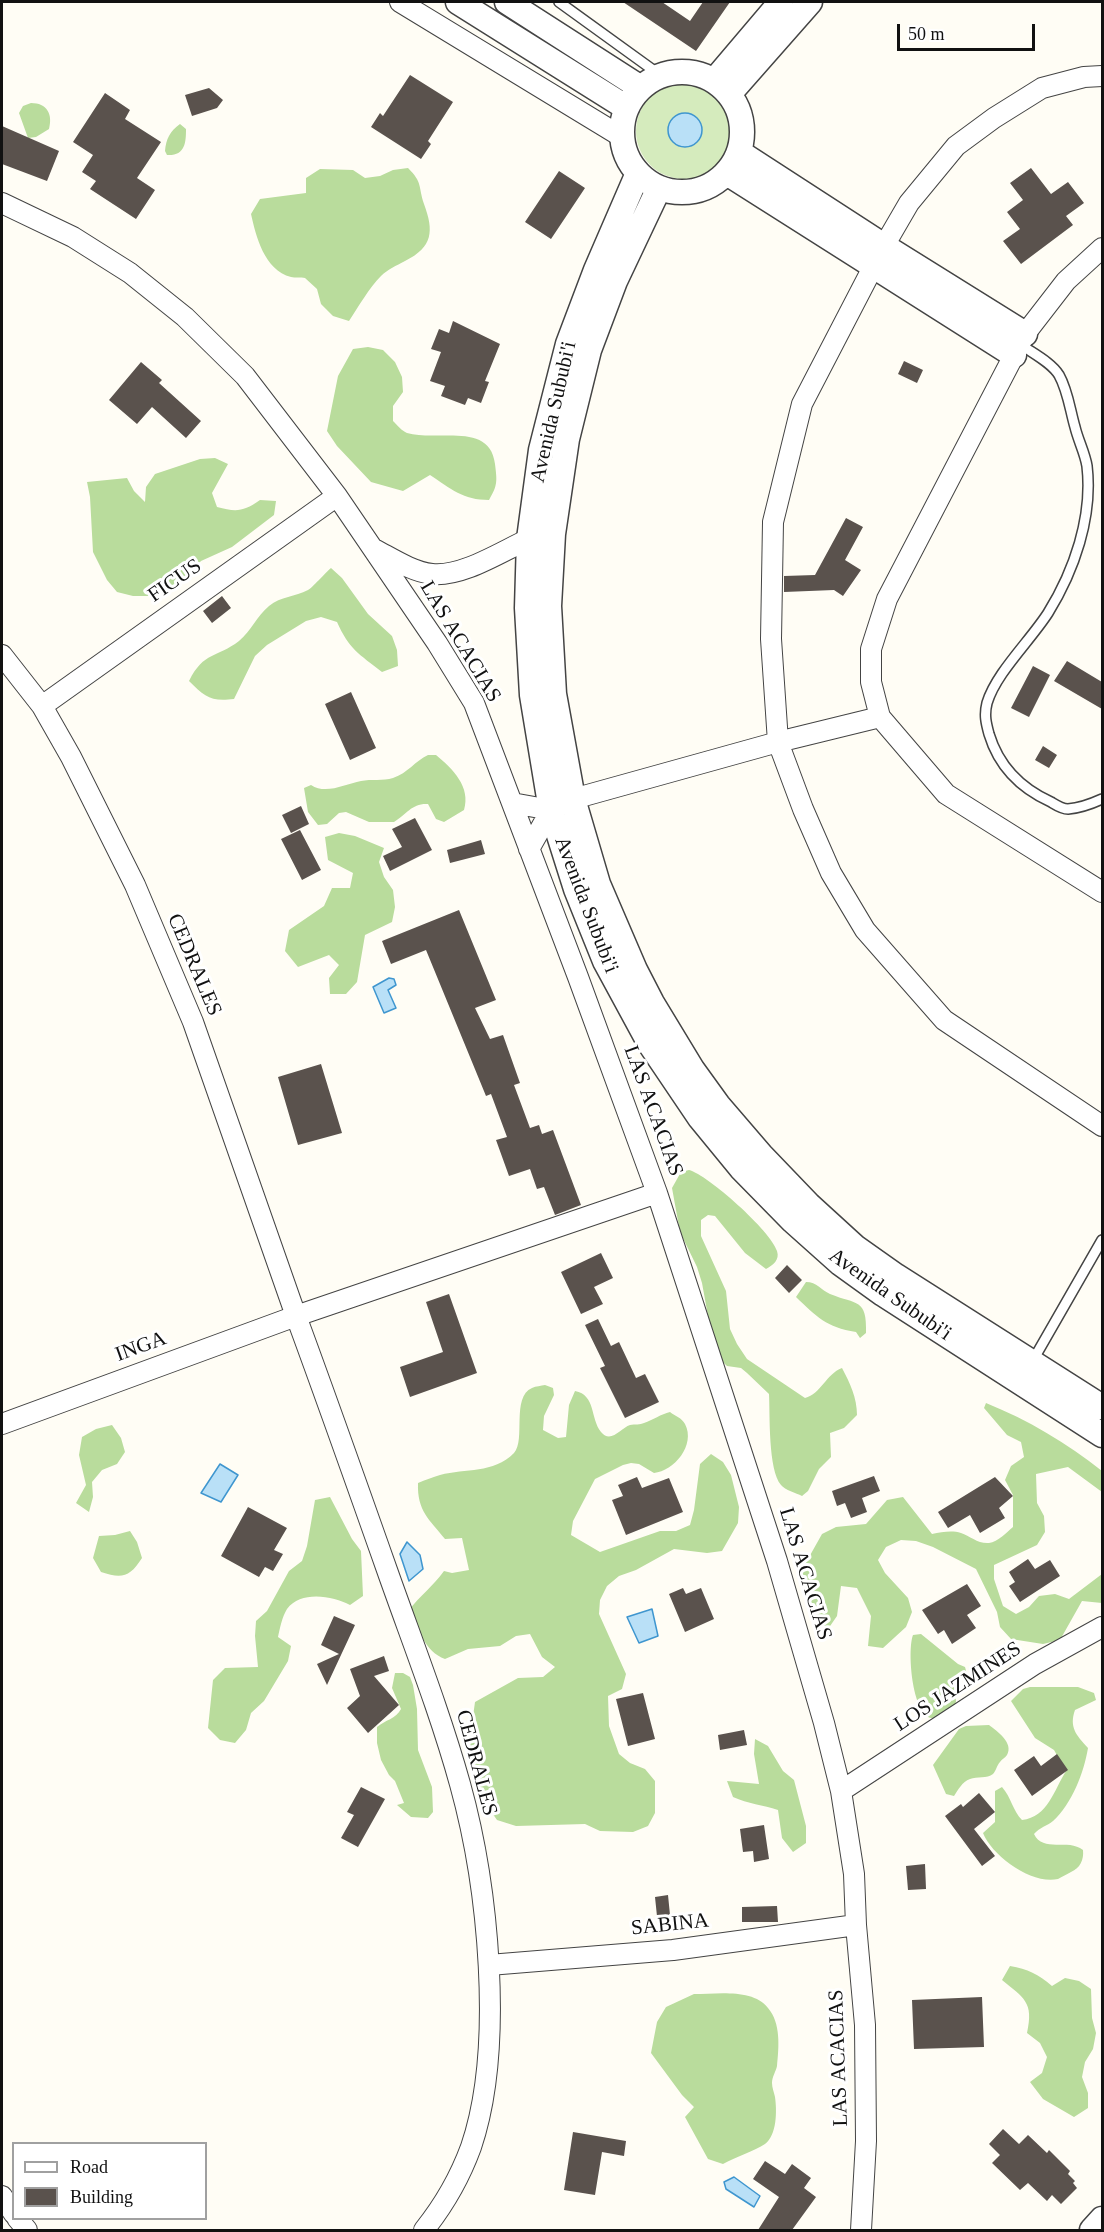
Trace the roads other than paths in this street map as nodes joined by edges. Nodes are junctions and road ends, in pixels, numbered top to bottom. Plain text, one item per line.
1 (400, 2) edge
2 (458, 2) edge
3 (507, 2) edge
4 (559, 2) edge
5 (781, 2) edge
6 (810, 2) edge
7 (1102, 76) edge
8 (651, 81) junction
9 (722, 88) junction
10 (627, 108) junction
11 (622, 137) junction
12 (739, 152) junction
13 (638, 173) junction
14 (727, 173) junction
15 (659, 188) junction
16 (2, 203) edge
17 (1102, 248) edge
18 (879, 257) junction
19 (1020, 344) junction
20 (337, 496) junction
21 (553, 534) junction
22 (529, 539) junction
23 (373, 549) junction
24 (2, 655) edge
25 (42, 706) junction
26 (880, 717) junction
27 (778, 742) junction
28 (573, 798) junction
29 (1102, 799) edge
30 (512, 803) junction
31 (551, 810) junction
32 (529, 849) junction
33 (1102, 892) edge
34 (1102, 1126) edge
35 (657, 1193) junction
36 (1102, 1240) edge
37 (296, 1316) junction
38 (1032, 1362) junction
39 (1102, 1407) edge
40 (2, 1424) edge
41 (1102, 1435) edge
42 (1102, 1626) edge
43 (841, 1791) junction
44 (856, 1925) junction
45 (489, 1965) junction
46 (2, 2196) edge
47 (12, 2211) edge
48 (1102, 2219) edge
49 (424, 2230) edge
50 (861, 2230) edge
51 (1092, 2230) edge

1 - 11 street
2 - 10 street
3 - 8 street
4 - 8 lane
5 - 9 street
6 - 9 street
7 - 18 street
8 - 9 street
8 - 10 street
9 - 12 street
10 - 11 street
11 - 13 street
12 - 14 street
12 - 18 street
13 - 15 street
13 - 22 street, Avenida Sububi'i
14 - 15 street
14 - 18 street
15 - 21 street, Avenida Sububi'i
16 - 20 street, LAS ACACIAS
17 - 19 street
18 - 19 street
18 - 27 street
19 - 26 street
19 - 29 lane
20 - 23 street, LAS ACACIAS
20 - 25 street, FICUS
21 - 22 street
21 - 28 street, Avenida Sububi'i
22 - 23 street
22 - 31 street, Avenida Sububi'i
23 - 30 street, LAS ACACIAS
24 - 25 street, CEDRALES
25 - 37 street, CEDRALES
26 - 27 street
26 - 33 street
27 - 28 street
27 - 34 street
28 - 31 street
28 - 38 street, Avenida Sububi'i
30 - 31 street
30 - 32 street, LAS ACACIAS
31 - 32 street
31 - 41 street, Avenida Sububi'i
32 - 35 street, LAS ACACIAS
35 - 37 street
35 - 43 street, LAS ACACIAS
36 - 38 lane
37 - 40 street, INGA
37 - 45 street, CEDRALES
38 - 39 street, Avenida Sububi'i
42 - 43 street, LOS JAZMINES
43 - 44 street, LAS ACACIAS
44 - 45 street, SABINA
44 - 50 street, LAS ACACIAS
45 - 49 street, CEDRALES
46 - 47 street
48 - 51 street

